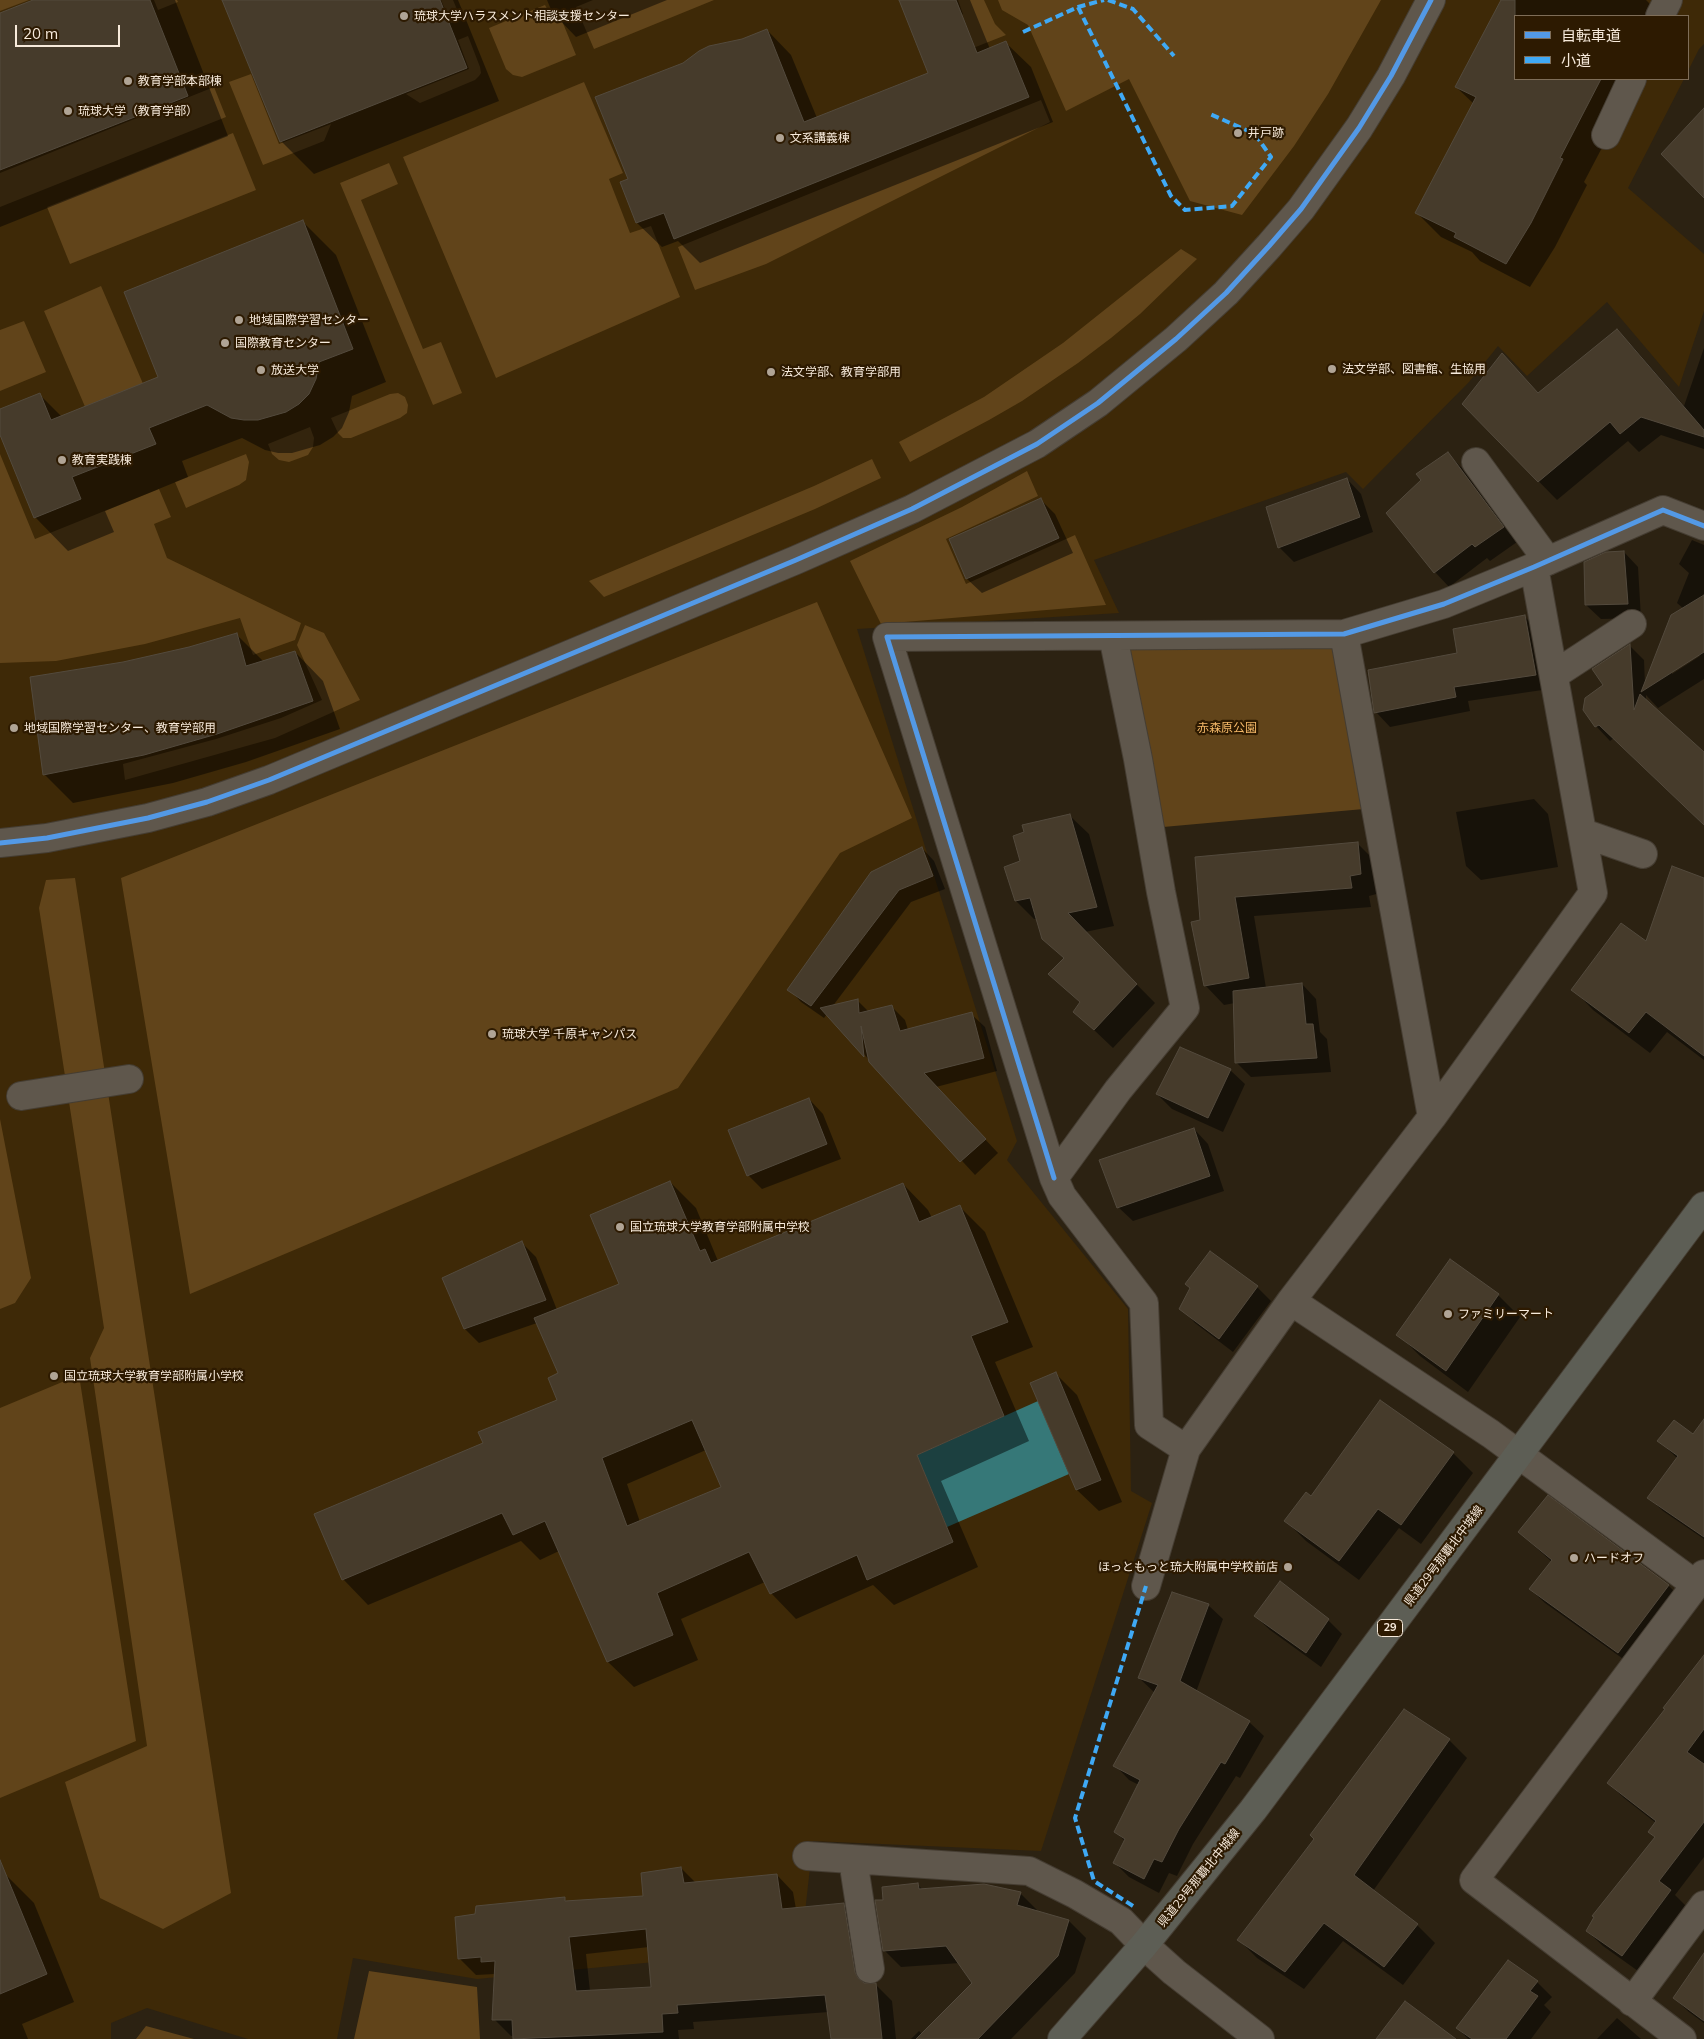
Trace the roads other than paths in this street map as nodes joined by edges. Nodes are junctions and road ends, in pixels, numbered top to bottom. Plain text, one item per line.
1 (1431, 0) edge
2 (1668, 0) edge
3 (1660, 15) edge
4 (1632, 80) edge
5 (1606, 135) dead end
6 (1476, 462) dead end
7 (1704, 526) edge
8 (1541, 564) junction
9 (1632, 624) dead end
10 (1344, 634) junction
11 (1113, 636) junction
12 (1554, 674) junction
13 (1583, 833) junction
14 (0, 843) edge
15 (1643, 854) dead end
16 (130, 1079) dead end
17 (21, 1096) dead end
18 (1432, 1116) junction
19 (1054, 1178) junction
20 (1704, 1206) edge
21 (1291, 1301) junction
22 (1186, 1449) junction
23 (1519, 1455) junction
24 (1700, 1580) edge
25 (1146, 1586) dead end
26 (807, 1856) dead end
27 (853, 1860) junction
28 (1704, 1905) edge
29 (1144, 1946) junction
30 (870, 1969) dead end
31 (1632, 2002) junction
32 (1062, 2039) edge
33 (1260, 2039) edge
34 (1682, 2039) edge

1 - 14 street
2 - 3 street
4 - 5 street
6 - 8 street
7 - 8 street
8 - 10 street
8 - 12 street
9 - 12 street
10 - 11 street
10 - 18 street
11 - 19 street
11 - 19 street
12 - 13 street
13 - 15 street
13 - 18 street
16 - 17 street
18 - 21 street
19 - 22 street
20 - 23 main road, 県道29号那覇北中城線 / 29
21 - 22 street
21 - 23 street
22 - 25 street
23 - 24 street
23 - 29 main road, 県道29号那覇北中城線 / 29
24 - 31 street
26 - 27 street
27 - 29 street
27 - 30 street
28 - 31 street
29 - 32 main road, 県道29号那覇北中城線 / 29
29 - 33 street
31 - 34 street

